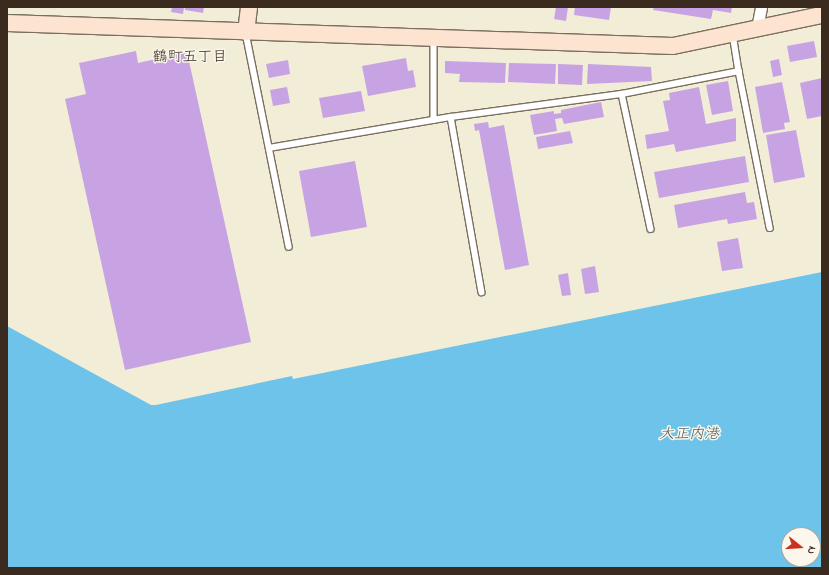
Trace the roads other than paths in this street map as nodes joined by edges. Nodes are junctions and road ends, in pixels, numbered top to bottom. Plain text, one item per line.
1 (250, 7) edge
2 (761, 7) edge
3 (822, 15) edge
4 (7, 23) edge
5 (758, 28) junction
6 (246, 32) junction
7 (733, 33) junction
8 (434, 38) junction
9 (739, 71) junction
10 (622, 94) junction
11 (451, 117) junction
12 (434, 120) junction
13 (269, 148) junction
14 (770, 228) dead end
15 (650, 229) dead end
16 (289, 246) dead end
17 (482, 292) dead end

1 - 6 street
2 - 5 street
3 - 5 street
4 - 6 street
5 - 7 street
6 - 8 street
6 - 13 lane
7 - 8 street
7 - 9 lane
8 - 12 lane
9 - 10 lane
9 - 14 lane
10 - 11 lane
10 - 15 lane
11 - 12 lane
11 - 17 lane
12 - 13 lane
13 - 16 lane

